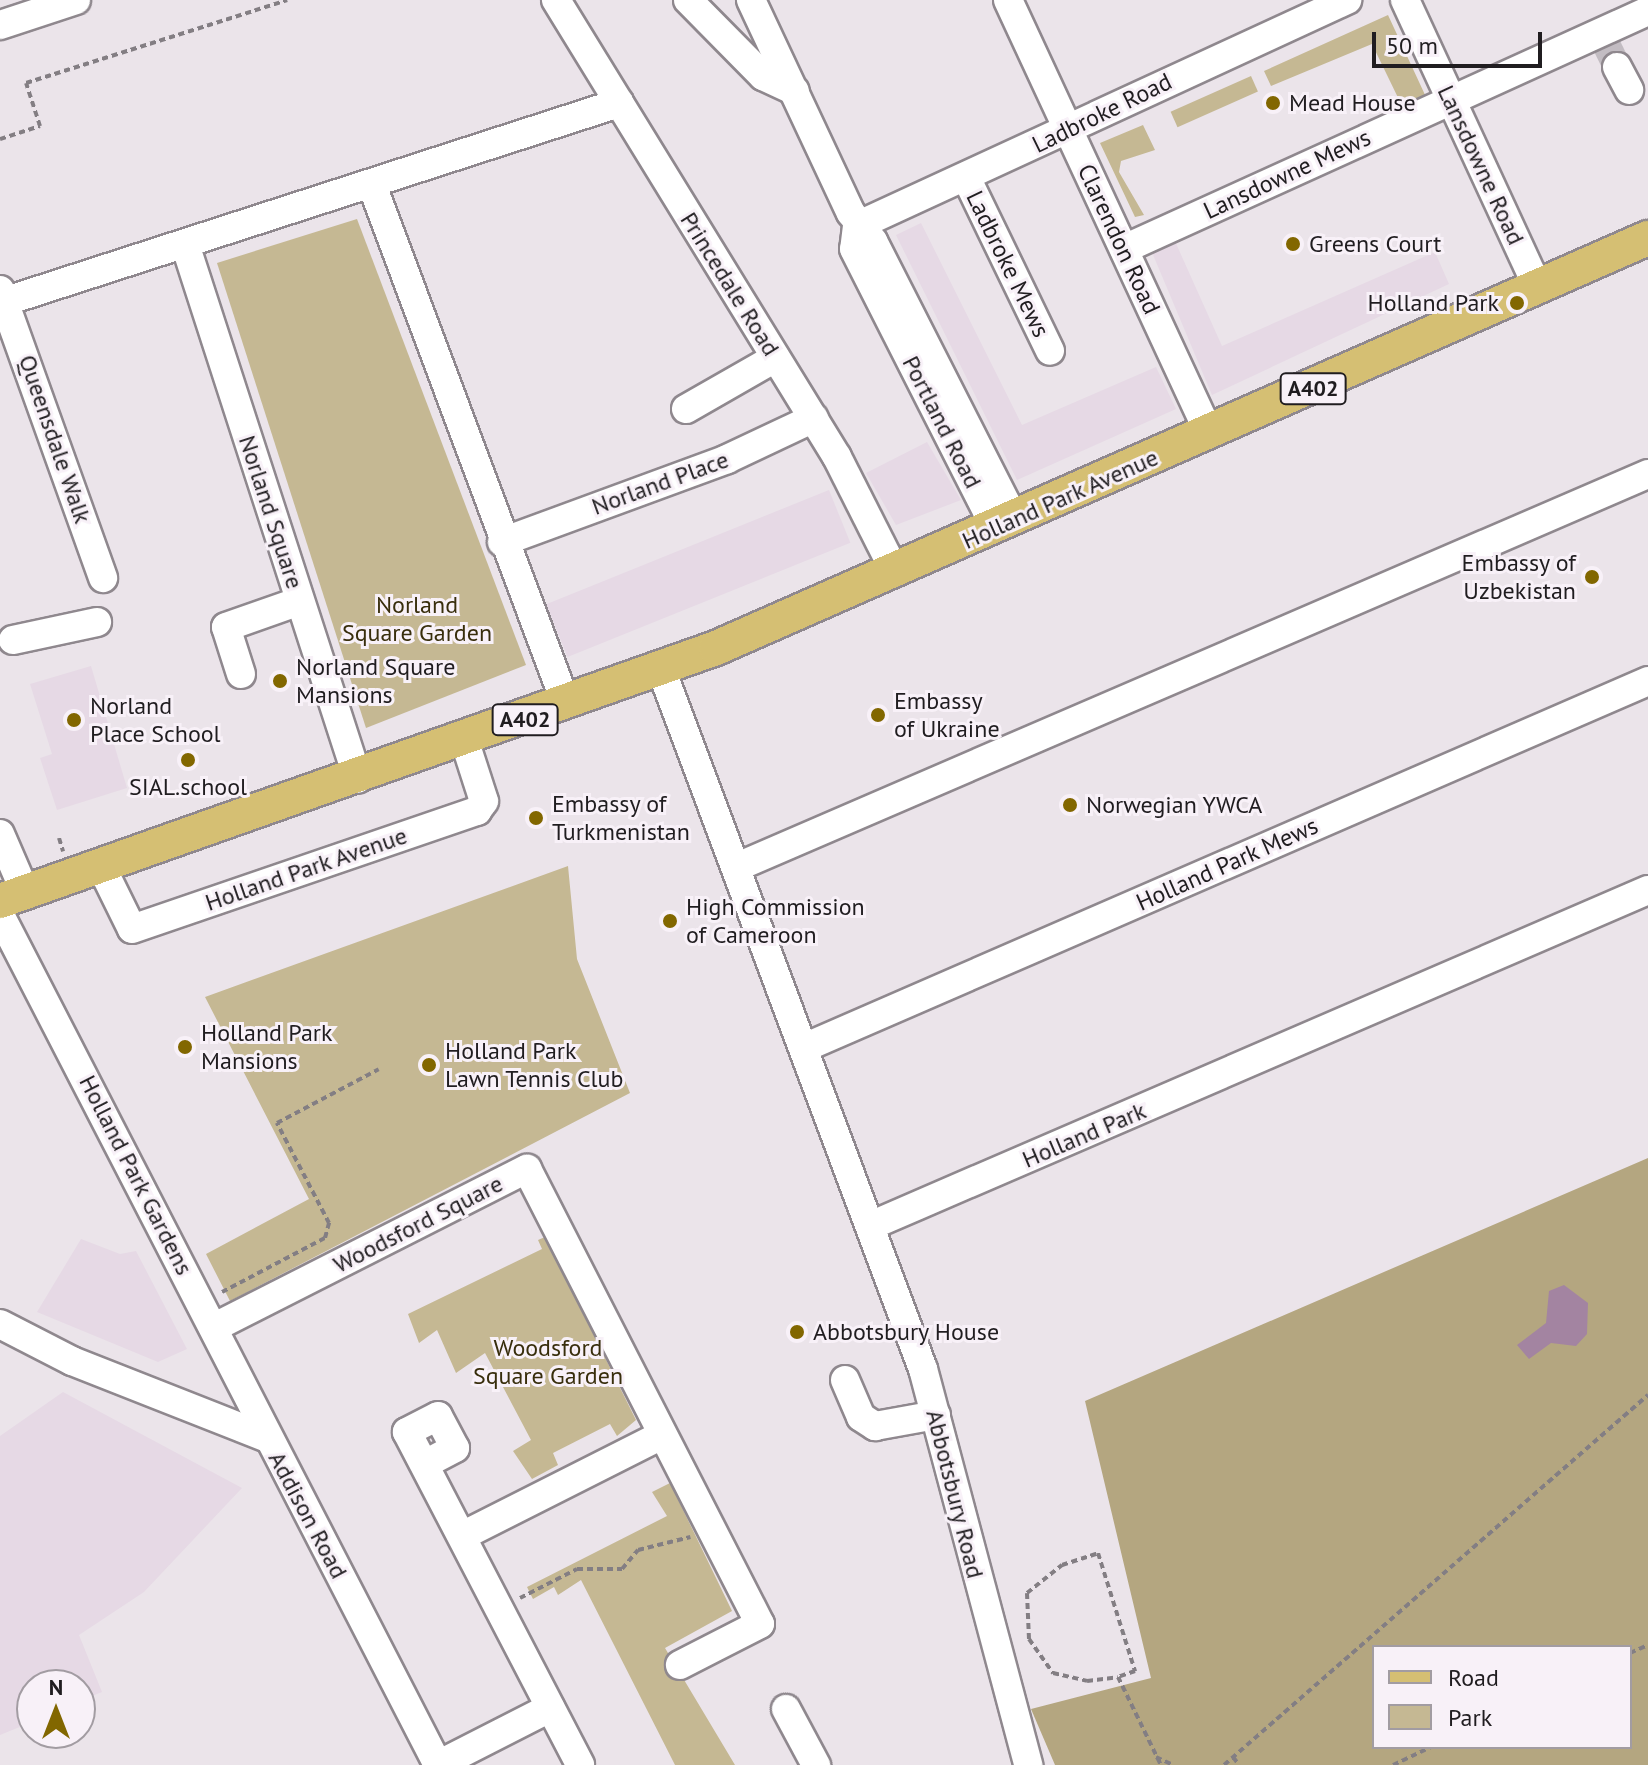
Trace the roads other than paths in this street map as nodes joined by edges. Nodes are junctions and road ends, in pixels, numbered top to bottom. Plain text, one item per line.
1 (76, 0) edge
2 (556, 0) edge
3 (688, 0) edge
4 (751, 0) edge
5 (1008, 0) edge
6 (1347, 0) edge
7 (1405, 0) edge
8 (1648, 11) edge
9 (0, 25) edge
10 (795, 91) junction
11 (1450, 100) junction
12 (619, 103) junction
13 (1069, 131) junction
14 (966, 177) junction
15 (372, 185) junction
16 (857, 226) junction
17 (1648, 238) edge
18 (185, 244) junction
19 (1124, 249) junction
20 (1537, 286) junction
21 (2, 298) edge
22 (1044, 340) dead end
23 (775, 358) junction
24 (686, 409) dead end
25 (814, 418) junction
26 (1209, 434) junction
27 (1648, 474) edge
28 (1005, 523) junction
29 (502, 542) junction
30 (895, 572) junction
31 (103, 578) dead end
32 (300, 601) junction
33 (97, 622) dead end
34 (13, 640) dead end
35 (661, 669) junction
36 (241, 674) dead end
37 (1648, 681) edge
38 (566, 704) junction
39 (465, 742) junction
40 (358, 779) junction
41 (0, 834) edge
42 (101, 866) junction
43 (737, 867) junction
44 (1648, 890) edge
45 (12, 896) edge
46 (0, 915) edge
47 (806, 1047) junction
48 (870, 1226) junction
49 (0, 1324) edge
50 (215, 1327) junction
51 (845, 1380) dead end
52 (936, 1415) junction
53 (662, 1435) junction
54 (267, 1438) junction
55 (425, 1464) dead end
56 (462, 1536) junction
57 (680, 1665) dead end
58 (550, 1708) junction
59 (786, 1709) dead end
60 (438, 1765) edge
61 (580, 1765) edge
62 (816, 1765) edge
63 (1028, 1765) edge

1 - 9 street
2 - 12 street, Princedale Road
3 - 10 street
4 - 10 street, Portland Road
5 - 13 street, Clarendon Road
6 - 13 street, Ladbroke Road
7 - 11 street, Lansdowne Road
8 - 11 street, Lansdowne Mews
10 - 16 street, Portland Road
11 - 19 street, Lansdowne Mews
11 - 20 street, Lansdowne Road
12 - 15 street
12 - 23 street, Princedale Road
13 - 14 street, Ladbroke Road
13 - 19 street, Clarendon Road
14 - 16 street, Ladbroke Road
14 - 22 street, Ladbroke Mews
15 - 18 street
15 - 29 street
16 - 28 street, Portland Road
17 - 20 main road, Holland Park Avenue / A402
18 - 21 street
18 - 32 street, Norland Square
19 - 26 street, Clarendon Road
20 - 26 main road, Holland Park Avenue / A402
21 - 31 street, Queensdale Walk
23 - 24 street
23 - 25 street, Princedale Road
25 - 29 street, Norland Place
25 - 30 street, Princedale Road
26 - 28 main road, Holland Park Avenue / A402
27 - 43 street
28 - 30 main road, Holland Park Avenue / A402
29 - 38 street
30 - 35 main road, Holland Park Avenue / A402
32 - 36 street
32 - 40 street, Norland Square
33 - 34 street
35 - 38 main road, Holland Park Avenue / A402
35 - 43 street
37 - 47 street, Holland Park Mews
38 - 39 main road, Holland Park Avenue / A402
39 - 40 main road, Holland Park Avenue / A402
39 - 42 street, Holland Park Avenue
40 - 42 main road, Holland Park Avenue / A402
41 - 45 street
42 - 45 main road, Holland Park Avenue / A402
43 - 47 street
44 - 48 street, Holland Park
46 - 50 street, Holland Park Gardens
47 - 48 street
48 - 52 street, Abbotsbury Road
49 - 54 street, Addison Road
50 - 53 street, Woodsford Square
50 - 54 street, Holland Park Gardens
51 - 52 street
52 - 63 street, Abbotsbury Road
53 - 56 street
53 - 57 street, Woodsford Square
54 - 60 street, Addison Road
55 - 56 street
56 - 58 street
58 - 60 street
58 - 61 street
59 - 62 street

